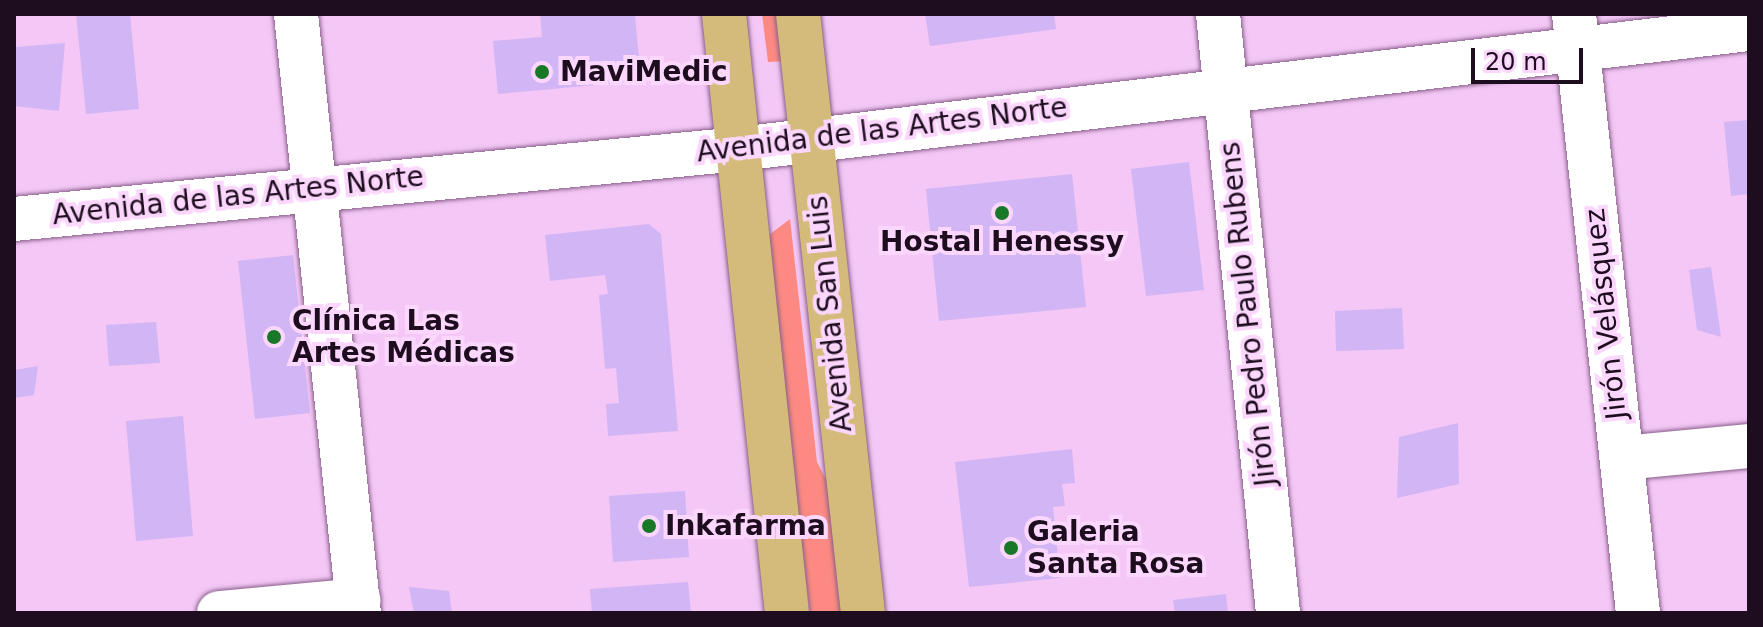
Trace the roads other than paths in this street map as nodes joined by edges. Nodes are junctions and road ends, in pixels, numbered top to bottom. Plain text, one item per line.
1 (296, 14) edge
2 (724, 14) edge
3 (798, 14) edge
4 (1218, 14) edge
5 (1749, 29) edge
6 (1575, 30) edge
7 (1226, 88) junction
8 (810, 139) junction
9 (739, 149) junction
10 (313, 188) junction
11 (14, 219) edge
12 (1749, 446) edge
13 (1622, 458) junction
14 (358, 607) edge
15 (219, 613) edge
16 (787, 613) edge
17 (863, 613) edge
18 (1278, 613) edge
19 (1638, 613) edge

1 - 10 street
2 - 9 main road
3 - 8 main road, Avenida San Luis
4 - 7 street, Jirón Pedro Paulo Rubens
5 - 6 street, Avenida de las Artes Norte
6 - 7 street, Avenida de las Artes Norte
6 - 13 street, Jirón Velásquez
7 - 8 street, Avenida de las Artes Norte
7 - 18 street, Jirón Pedro Paulo Rubens
8 - 9 street, Avenida de las Artes Norte
8 - 17 main road, Avenida San Luis
9 - 10 street, Avenida de las Artes Norte
9 - 16 main road
10 - 11 street, Avenida de las Artes Norte
10 - 14 street
12 - 13 street
13 - 19 street, Jirón Velásquez
14 - 15 street

